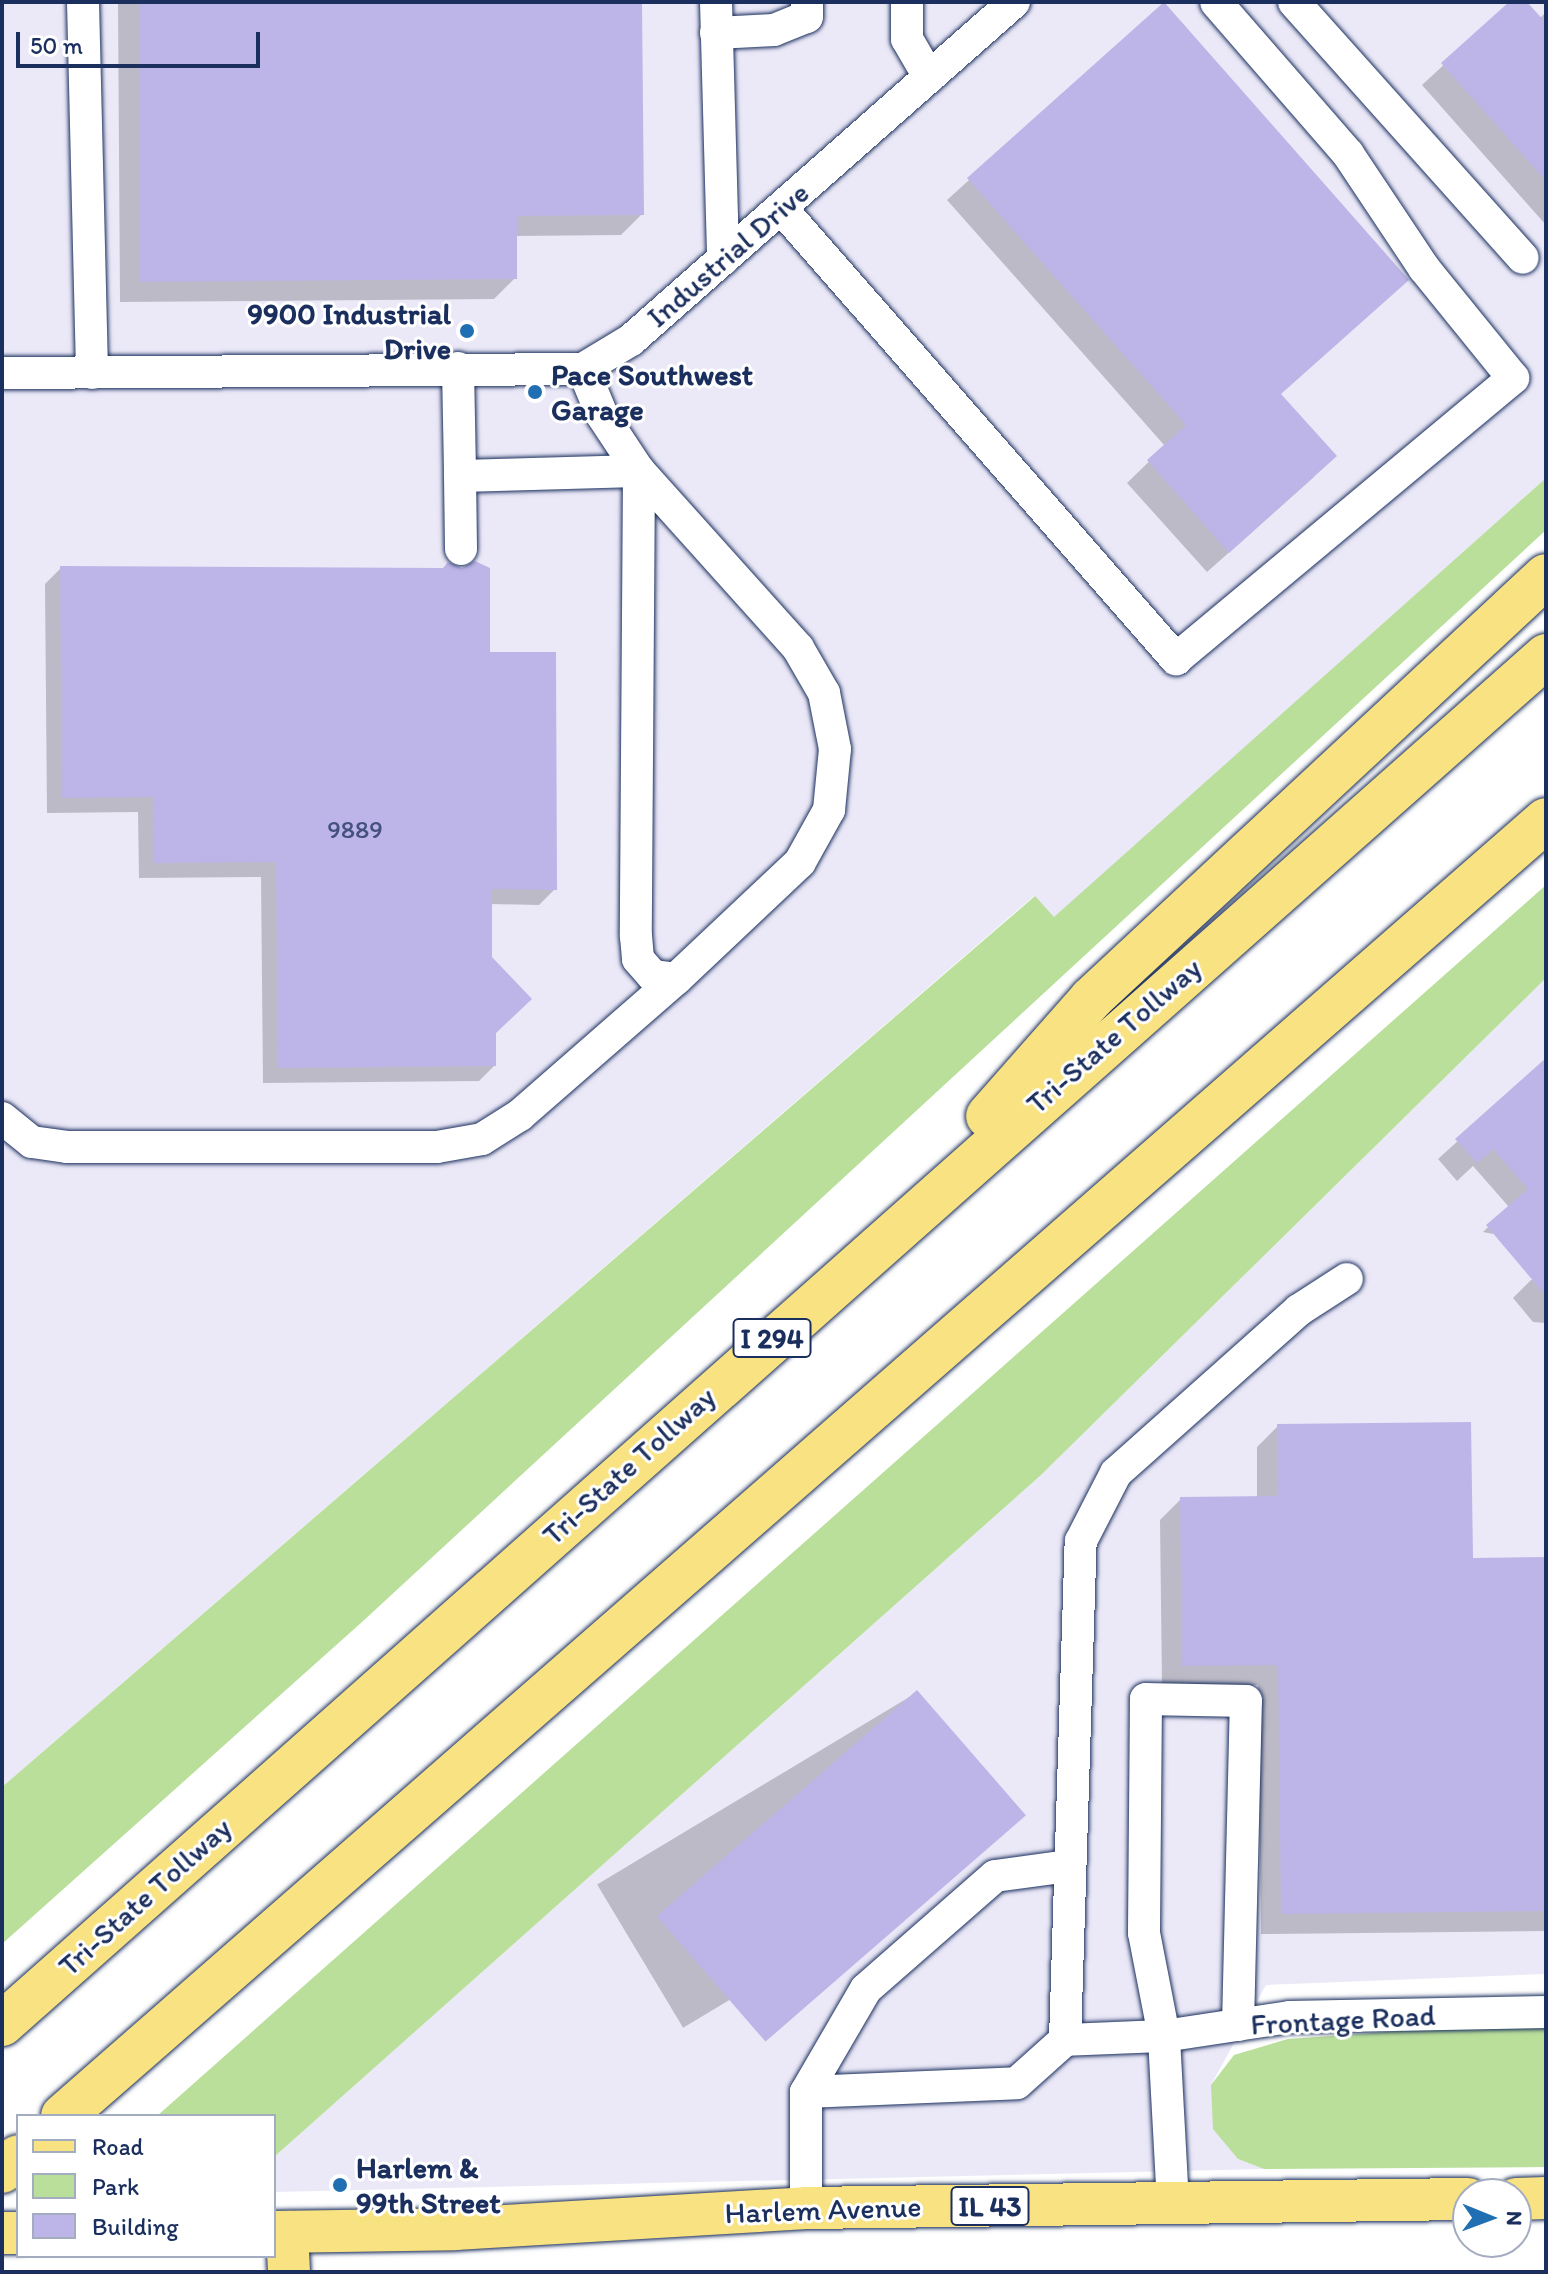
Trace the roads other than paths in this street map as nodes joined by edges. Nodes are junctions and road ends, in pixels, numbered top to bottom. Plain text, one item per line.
1 (83, 2) edge
2 (807, 2) edge
3 (907, 2) edge
4 (1216, 2) edge
5 (1294, 2) edge
6 (996, 9) edge
7 (716, 18) edge
8 (929, 77) junction
9 (781, 208) junction
10 (1523, 258) dead end
11 (723, 259) junction
12 (458, 368) junction
13 (583, 369) junction
14 (2, 373) edge
15 (92, 373) junction
16 (639, 471) junction
17 (460, 476) junction
18 (461, 549) dead end
19 (1546, 576) edge
20 (1546, 656) edge
21 (1546, 820) edge
22 (676, 979) junction
23 (2, 1118) edge
24 (864, 1257) junction
25 (1347, 1279) dead end
26 (1069, 1866) junction
27 (1546, 2012) edge
28 (2, 2024) edge
29 (1238, 2025) junction
30 (1164, 2036) junction
31 (1065, 2040) junction
32 (806, 2092) junction
33 (65, 2114) edge
34 (1452, 2199) edge
35 (1173, 2204) junction
36 (806, 2208) junction
37 (283, 2245) edge

1 - 15 street
2 - 7 street
3 - 8 street
4 - 9 street
5 - 10 street
6 - 8 street, Industrial Drive
7 - 11 street
8 - 9 street, Industrial Drive
9 - 11 street, Industrial Drive
11 - 13 street, Industrial Drive
12 - 13 street
12 - 15 street
12 - 17 street
13 - 16 street
14 - 15 street
16 - 17 street
16 - 22 street
16 - 22 street
17 - 18 street
19 - 24 highway
20 - 24 highway, Tri-State Tollway / I 294
21 - 33 highway
22 - 23 street
24 - 28 highway, Tri-State Tollway / I 294
25 - 26 street
26 - 31 street
26 - 32 street
27 - 29 street, Frontage Road
29 - 30 street, Frontage Road
29 - 30 street
30 - 31 street, Frontage Road
30 - 35 street
31 - 32 street
32 - 36 street
34 - 35 main road, Harlem Avenue / IL 43
35 - 36 main road, Harlem Avenue / IL 43
36 - 37 main road, Harlem Avenue / IL 43

